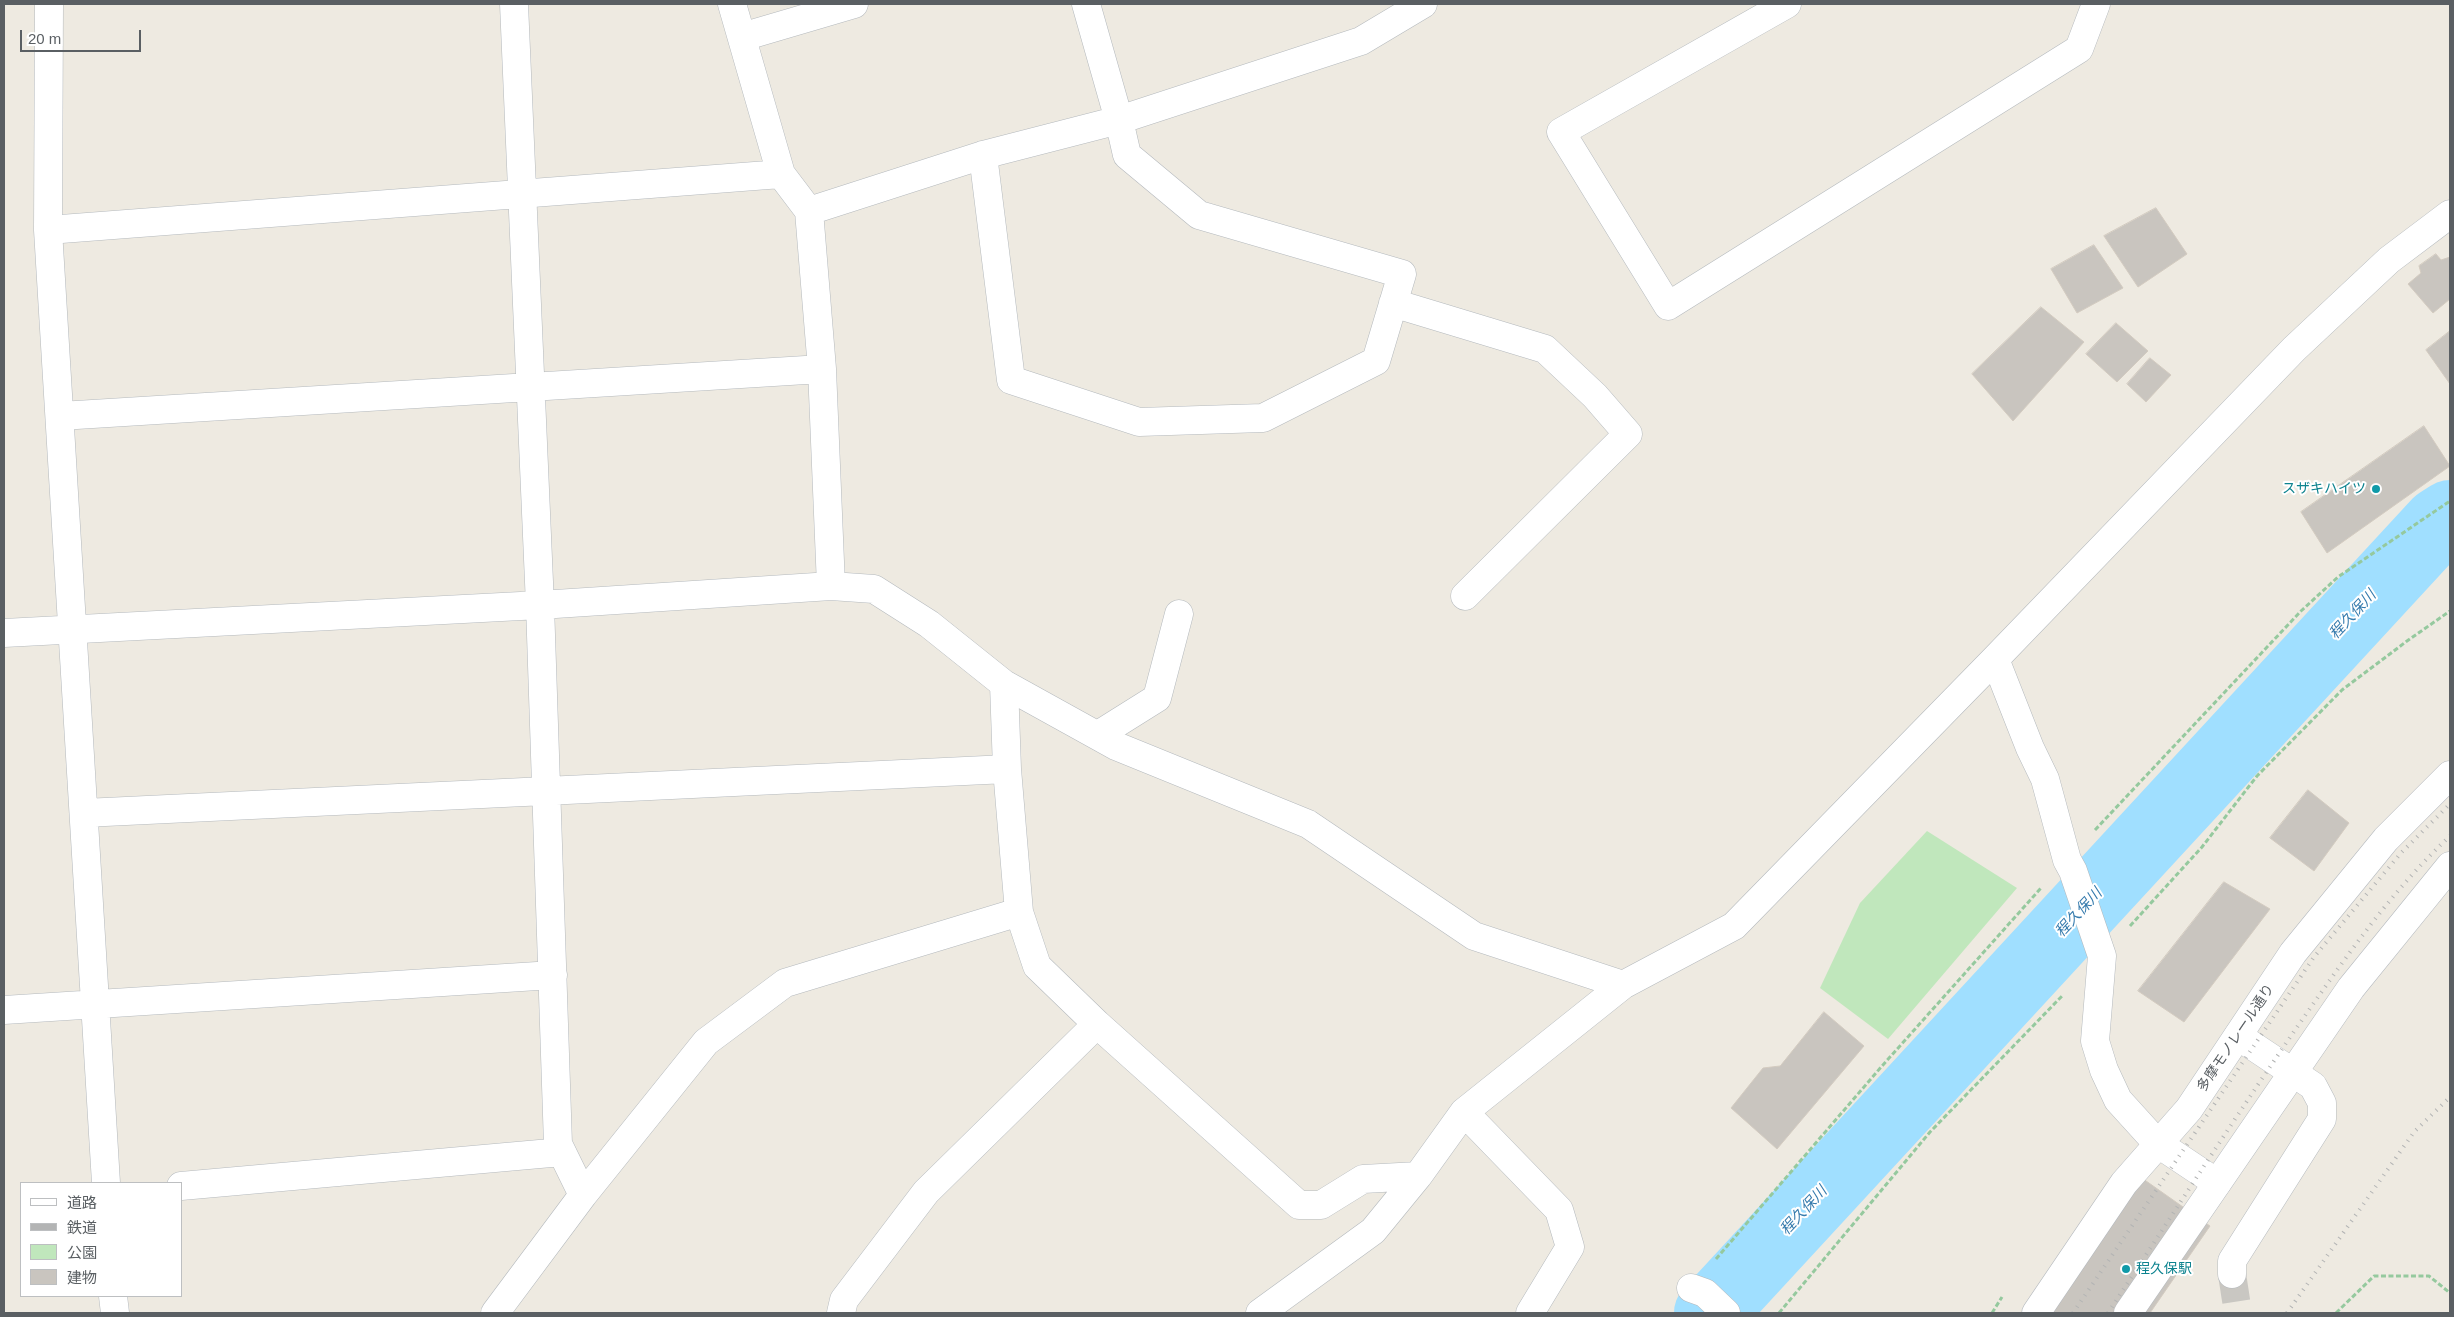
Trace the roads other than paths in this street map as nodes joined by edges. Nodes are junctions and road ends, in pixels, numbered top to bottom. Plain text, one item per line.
1 (49, 4) edge
2 (514, 4) edge
3 (732, 4) edge
4 (854, 4) edge
5 (1086, 4) edge
6 (1423, 4) edge
7 (1787, 4) edge
8 (2096, 4) edge
9 (742, 37) junction
10 (1119, 120) junction
11 (983, 155) junction
12 (781, 174) junction
13 (522, 194) junction
14 (809, 211) junction
15 (2450, 214) edge
16 (48, 230) junction
17 (1393, 303) junction
18 (822, 369) junction
19 (530, 386) junction
20 (60, 416) junction
21 (831, 586) junction
22 (1465, 596) dead end
23 (540, 605) junction
24 (1179, 614) dead end
25 (73, 629) junction
26 (4, 633) edge
27 (1995, 659) junction
28 (1004, 684) junction
29 (1098, 735) junction
30 (1007, 769) junction
31 (2450, 775) edge
32 (547, 792) junction
33 (84, 813) junction
34 (2450, 866) edge
35 (1019, 912) junction
36 (553, 976) junction
37 (1622, 985) junction
38 (96, 1004) junction
39 (4, 1010) edge
40 (1097, 1024) junction
41 (2238, 1036) junction
42 (2293, 1071) junction
43 (1464, 1112) junction
44 (2157, 1143) junction
45 (562, 1152) junction
46 (1418, 1176) junction
47 (106, 1182) edge
48 (2217, 1183) junction
49 (182, 1186) edge
50 (583, 1194) junction
51 (2232, 1274) tunnel mouth
52 (1698, 1290) dead end
53 (113, 1297) edge
54 (115, 1313) edge
55 (495, 1313) edge
56 (841, 1313) edge
57 (1260, 1313) edge
58 (1530, 1313) edge
59 (1726, 1313) edge
60 (2036, 1313) edge
61 (2128, 1313) edge

1 - 16 street
2 - 13 street
3 - 9 street
4 - 9 street
5 - 10 street
6 - 10 street
7 - 8 street
9 - 12 street
10 - 11 street
10 - 17 street
11 - 14 street
11 - 17 street
12 - 13 street
12 - 14 street
13 - 16 street
13 - 19 street
14 - 18 street
15 - 27 street
16 - 20 street
17 - 22 street
18 - 19 street
18 - 21 street
19 - 20 street
19 - 23 street
20 - 25 street
21 - 23 street
21 - 28 street
23 - 25 street
23 - 32 street
24 - 29 street
25 - 26 street
25 - 33 street
27 - 37 street
27 - 44 street
28 - 29 street
28 - 30 street
29 - 37 street
30 - 32 street
30 - 35 street
31 - 41 street, 多摩モノレール通り
32 - 33 street
32 - 36 street
33 - 38 street
34 - 42 street
35 - 40 street
35 - 50 street
36 - 38 street
36 - 45 street
37 - 43 street
38 - 39 street
38 - 47 street
40 - 46 street
40 - 56 street
41 - 42 street
41 - 44 street, 多摩モノレール通り
42 - 48 street
42 - 51 street
43 - 46 street
43 - 58 street
44 - 48 street
44 - 60 street, 多摩モノレール通り
45 - 49 street
45 - 50 street
46 - 57 street
48 - 61 street
50 - 55 street
52 - 59 street
53 - 54 street

